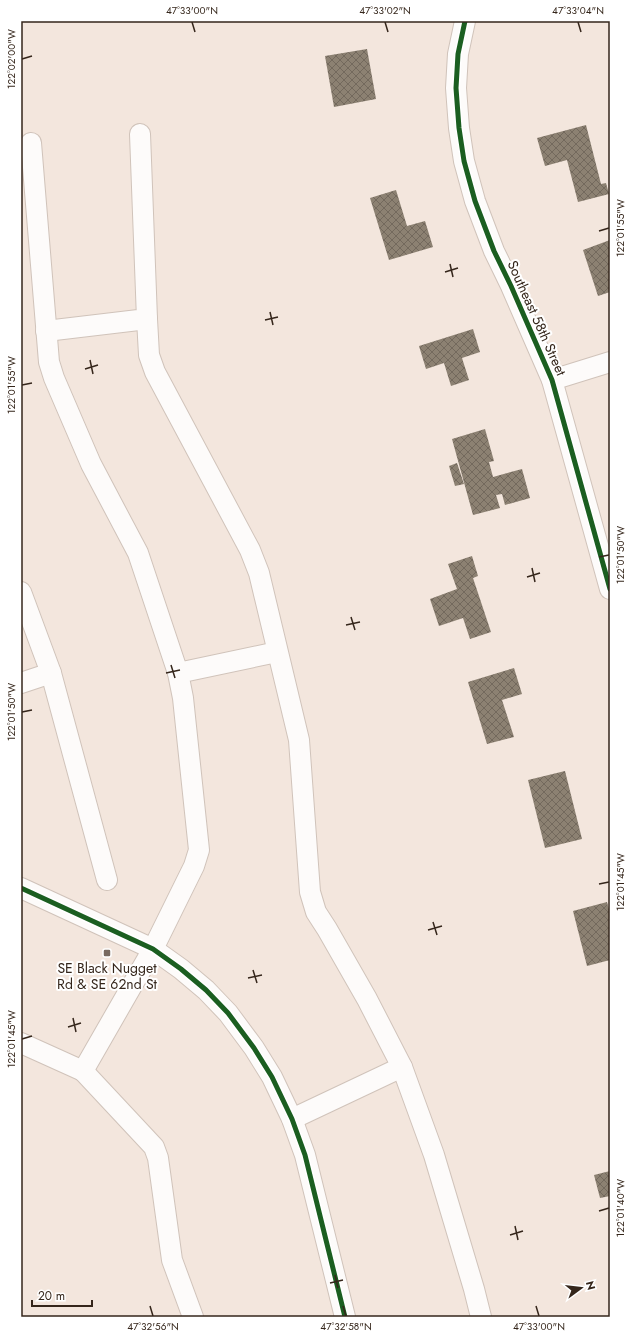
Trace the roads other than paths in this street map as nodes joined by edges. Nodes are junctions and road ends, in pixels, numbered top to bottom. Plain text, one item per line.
1 (465, 21) edge
2 (140, 134) dead end
3 (31, 143) dead end
4 (147, 319) junction
5 (46, 331) junction
6 (610, 362) edge
7 (552, 380) junction
8 (610, 589) edge
9 (21, 592) edge
10 (277, 652) junction
11 (51, 673) junction
12 (178, 673) junction
13 (21, 683) edge
14 (107, 880) dead end
15 (21, 888) edge
16 (153, 949) junction
17 (21, 1043) edge
18 (402, 1067) junction
19 (82, 1071) junction
20 (292, 1119) junction
21 (193, 1317) edge
22 (345, 1317) edge
23 (482, 1317) edge

1 - 7 street, Southeast 58th Street
2 - 4 street
3 - 5 street
4 - 5 street
4 - 10 street
5 - 12 street
6 - 7 street
7 - 8 street, Southeast 58th Street
9 - 11 street
10 - 12 street
10 - 18 street
11 - 13 street
11 - 14 street
12 - 16 street
15 - 16 street
16 - 19 street
16 - 20 street
17 - 19 street
18 - 20 street
18 - 23 street
19 - 21 street
20 - 22 street

